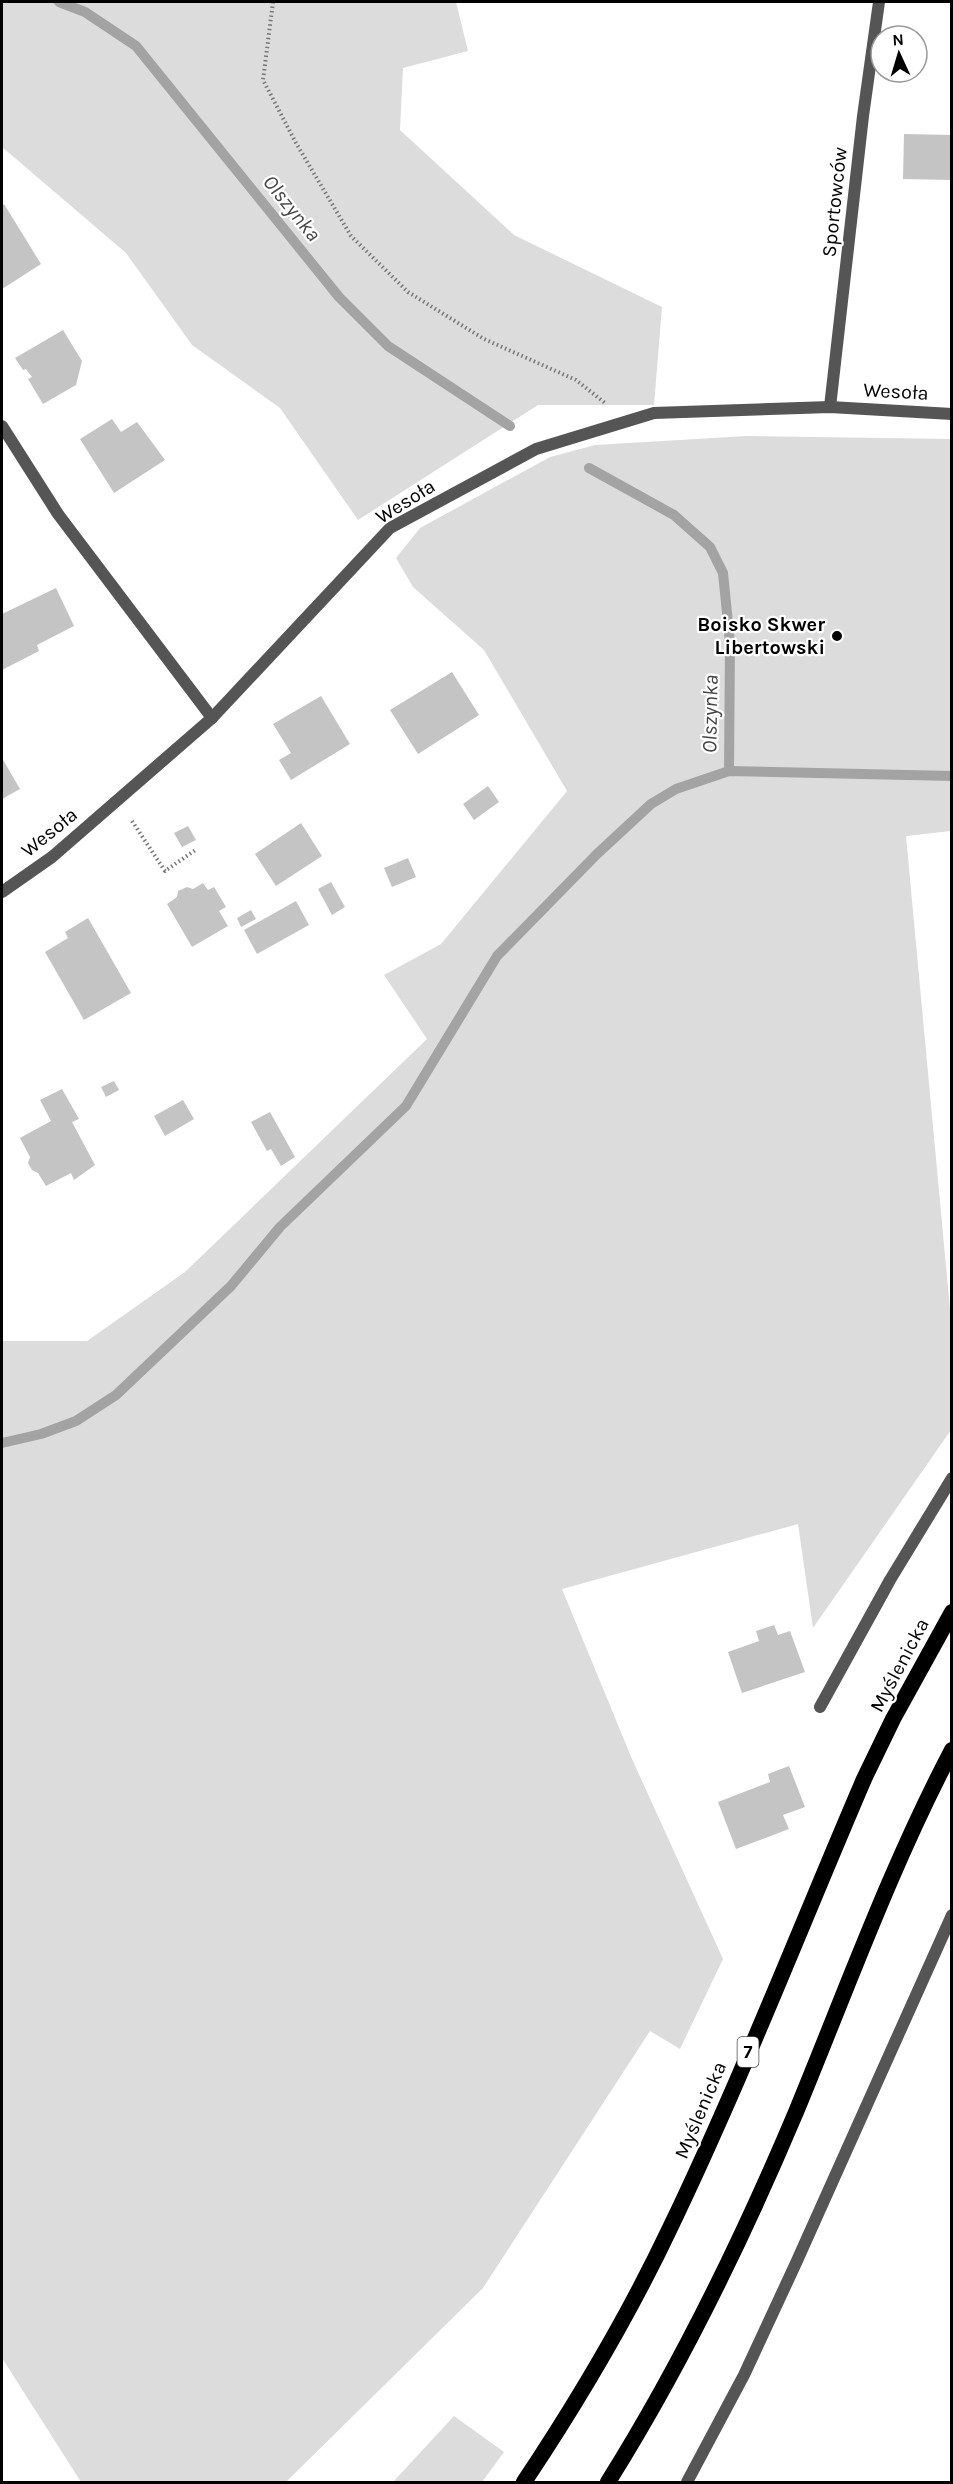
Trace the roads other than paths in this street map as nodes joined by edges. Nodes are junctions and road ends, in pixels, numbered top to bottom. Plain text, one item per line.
1 (879, 2) edge
2 (830, 407) junction
3 (951, 414) edge
4 (2, 426) edge
5 (212, 718) junction
6 (2, 892) edge
7 (951, 1478) edge
8 (951, 1612) edge
9 (820, 1707) dead end
10 (951, 1750) edge
11 (951, 1915) edge
12 (524, 2482) edge
13 (608, 2482) edge
14 (687, 2482) edge

1 - 2 street, Sportowców
2 - 3 street, Wesoła
2 - 5 street, Wesoła
4 - 5 street
5 - 6 street, Wesoła
7 - 9 street
8 - 12 highway, Myślenicka / 7
10 - 13 highway
11 - 14 street

